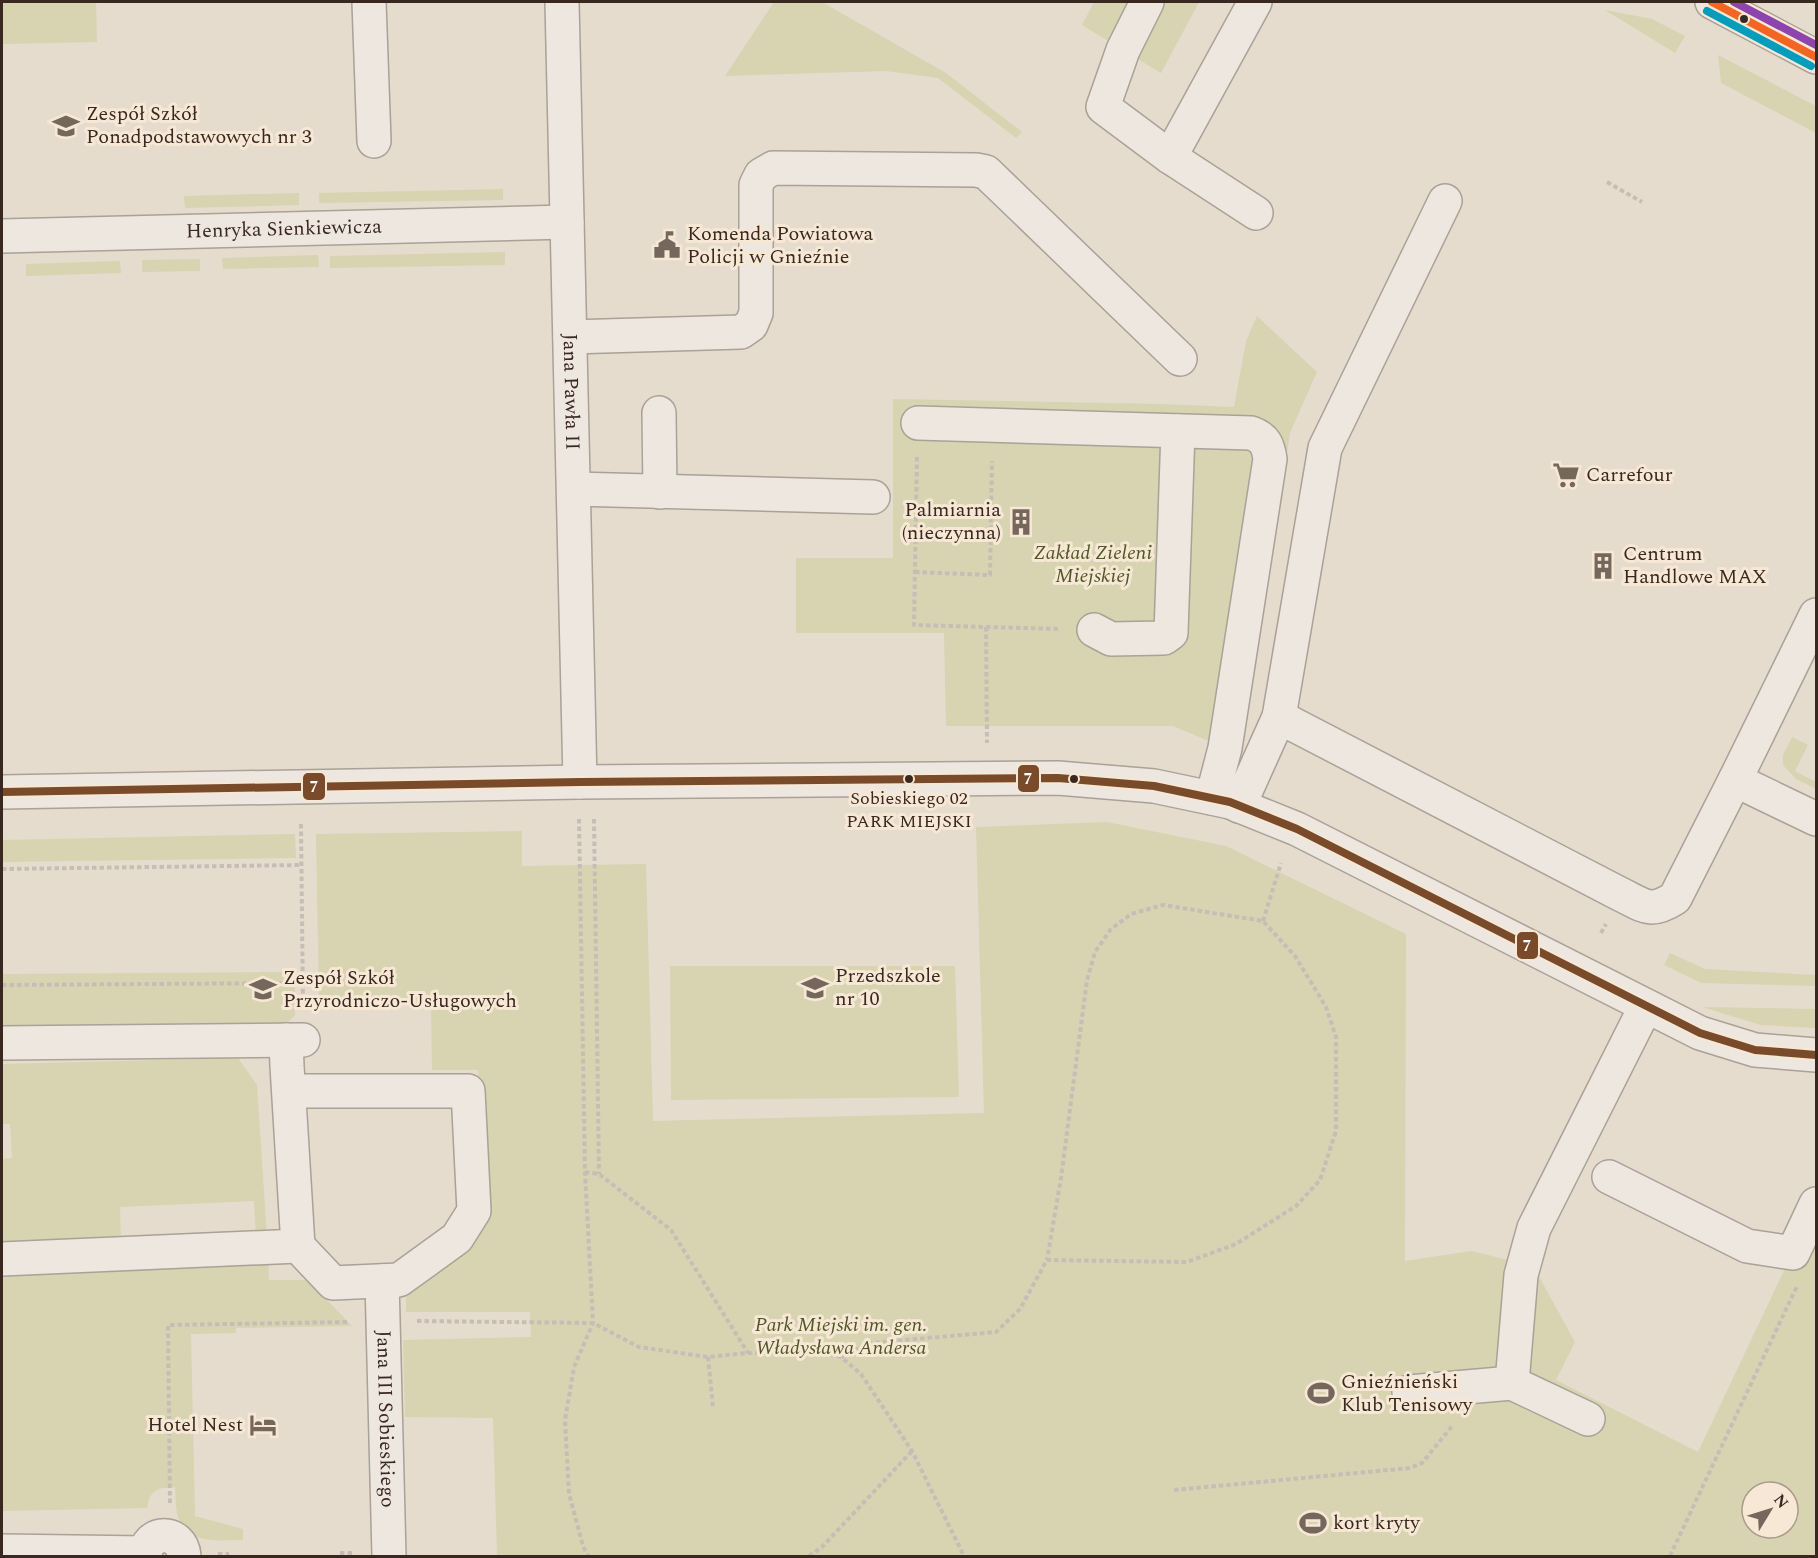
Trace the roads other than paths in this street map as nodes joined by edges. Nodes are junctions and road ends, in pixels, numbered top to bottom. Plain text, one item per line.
1 (369, 2) edge
2 (562, 2) edge
3 (1147, 2) edge
4 (1255, 2) edge
5 (1712, 2) edge
6 (1816, 57) edge
7 (374, 141) dead end
8 (1170, 157) junction
9 (1445, 201) dead end
10 (1256, 213) dead end
11 (567, 222) junction
12 (2, 236) edge
13 (570, 337) junction
14 (1180, 359) dead end
15 (659, 413) dead end
16 (918, 423) road end
17 (1178, 431) junction
18 (573, 489) junction
19 (660, 492) junction
20 (873, 497) dead end
21 (1816, 615) edge
22 (1094, 630) road end
23 (1280, 717) junction
24 (1735, 780) junction
25 (580, 782) junction
26 (2, 792) edge
27 (1226, 802) junction
28 (1816, 819) edge
29 (1646, 1006) junction
30 (2, 1043) edge
31 (1816, 1055) edge
32 (289, 1091) junction
33 (1609, 1177) dead end
34 (1816, 1204) edge
35 (298, 1246) junction
36 (2, 1259) edge
37 (382, 1281) junction
38 (1499, 1384) junction
39 (1409, 1392) dead end
40 (1588, 1419) dead end
41 (2, 1551) edge
42 (161, 1551) edge
43 (389, 1557) edge

1 - 7 street
2 - 11 street, Jana Pawła II
3 - 8 street
4 - 8 street
5 - 6 street
8 - 10 street
9 - 23 street
11 - 12 street, Henryka Sienkiewicza
11 - 13 street, Jana Pawła II
13 - 14 street
13 - 18 street, Jana Pawła II
15 - 19 street
16 - 17 street
17 - 22 street
17 - 27 street
18 - 19 street
18 - 25 street, Jana Pawła II
19 - 20 street
21 - 24 street
23 - 24 street
23 - 27 street
24 - 28 street
25 - 26 street
25 - 27 street
27 - 29 street
29 - 31 street
29 - 38 street
30 - 32 street
32 - 35 street
32 - 37 street
33 - 34 street
35 - 36 street
35 - 37 street
37 - 43 street, Jana III Sobieskiego
38 - 39 street
38 - 40 street
41 - 42 street

